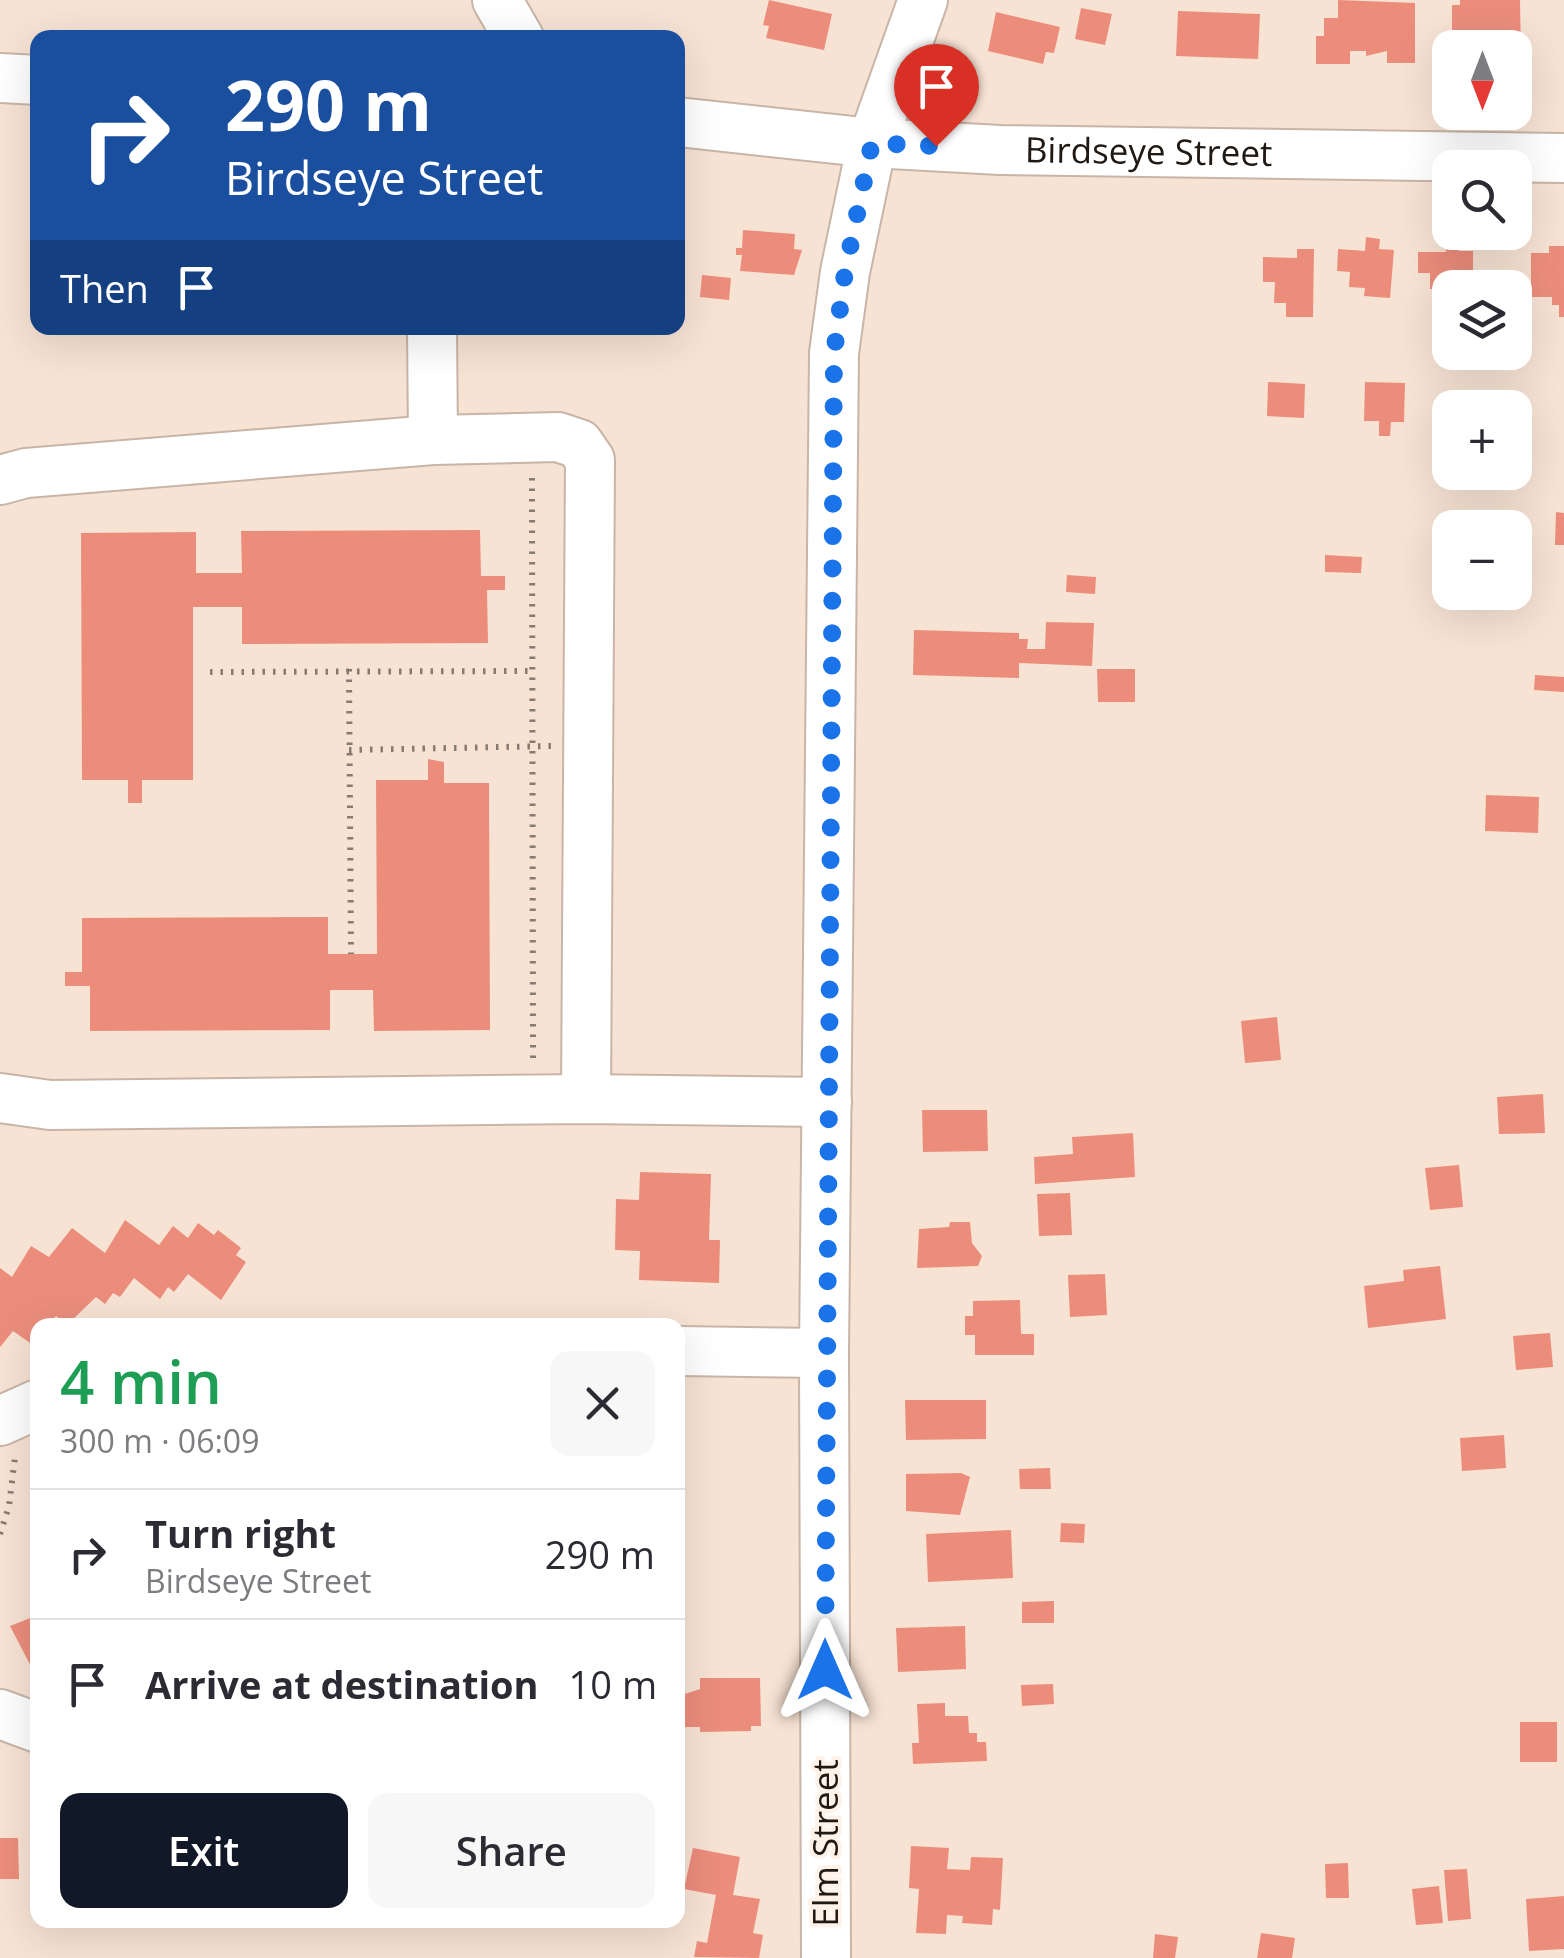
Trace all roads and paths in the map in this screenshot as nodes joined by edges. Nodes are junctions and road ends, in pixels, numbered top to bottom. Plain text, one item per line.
1 (497, 0) edge
2 (923, 0) edge
3 (514, 30) edge
4 (0, 78) edge
5 (30, 80) edge
6 (685, 123) edge
7 (872, 143) junction
8 (1564, 158) edge
9 (432, 335) edge
10 (532, 438) junction
11 (433, 440) junction
12 (0, 480) edge
13 (349, 669) junction
14 (533, 671) junction
15 (210, 672) dead end
16 (534, 746) junction
17 (588, 746) junction
18 (349, 750) junction
19 (351, 954) dead end
20 (533, 1076) dead end
21 (0, 1098) edge
22 (586, 1099) junction
23 (827, 1102) junction
24 (685, 1351) edge
25 (824, 1353) junction
26 (19, 1414) edge
27 (0, 1534) edge
28 (0, 1714) edge
29 (30, 1725) edge
30 (826, 1958) edge

1 - 3 street
2 - 7 street, Elm Street
4 - 5 street
6 - 7 street, Birdseye Street
7 - 8 street, Birdseye Street
7 - 23 street, Elm Street
9 - 11 street
10 - 11 street
10 - 14 path
10 - 17 street
11 - 12 street
13 - 14 path
13 - 15 path
13 - 18 path
14 - 16 path
16 - 17 path
16 - 18 path
16 - 20 path
17 - 22 street
18 - 19 path
21 - 22 street
22 - 23 street
23 - 25 street, Elm Street
24 - 25 street
25 - 30 street, Elm Street
26 - 27 path
28 - 29 street

